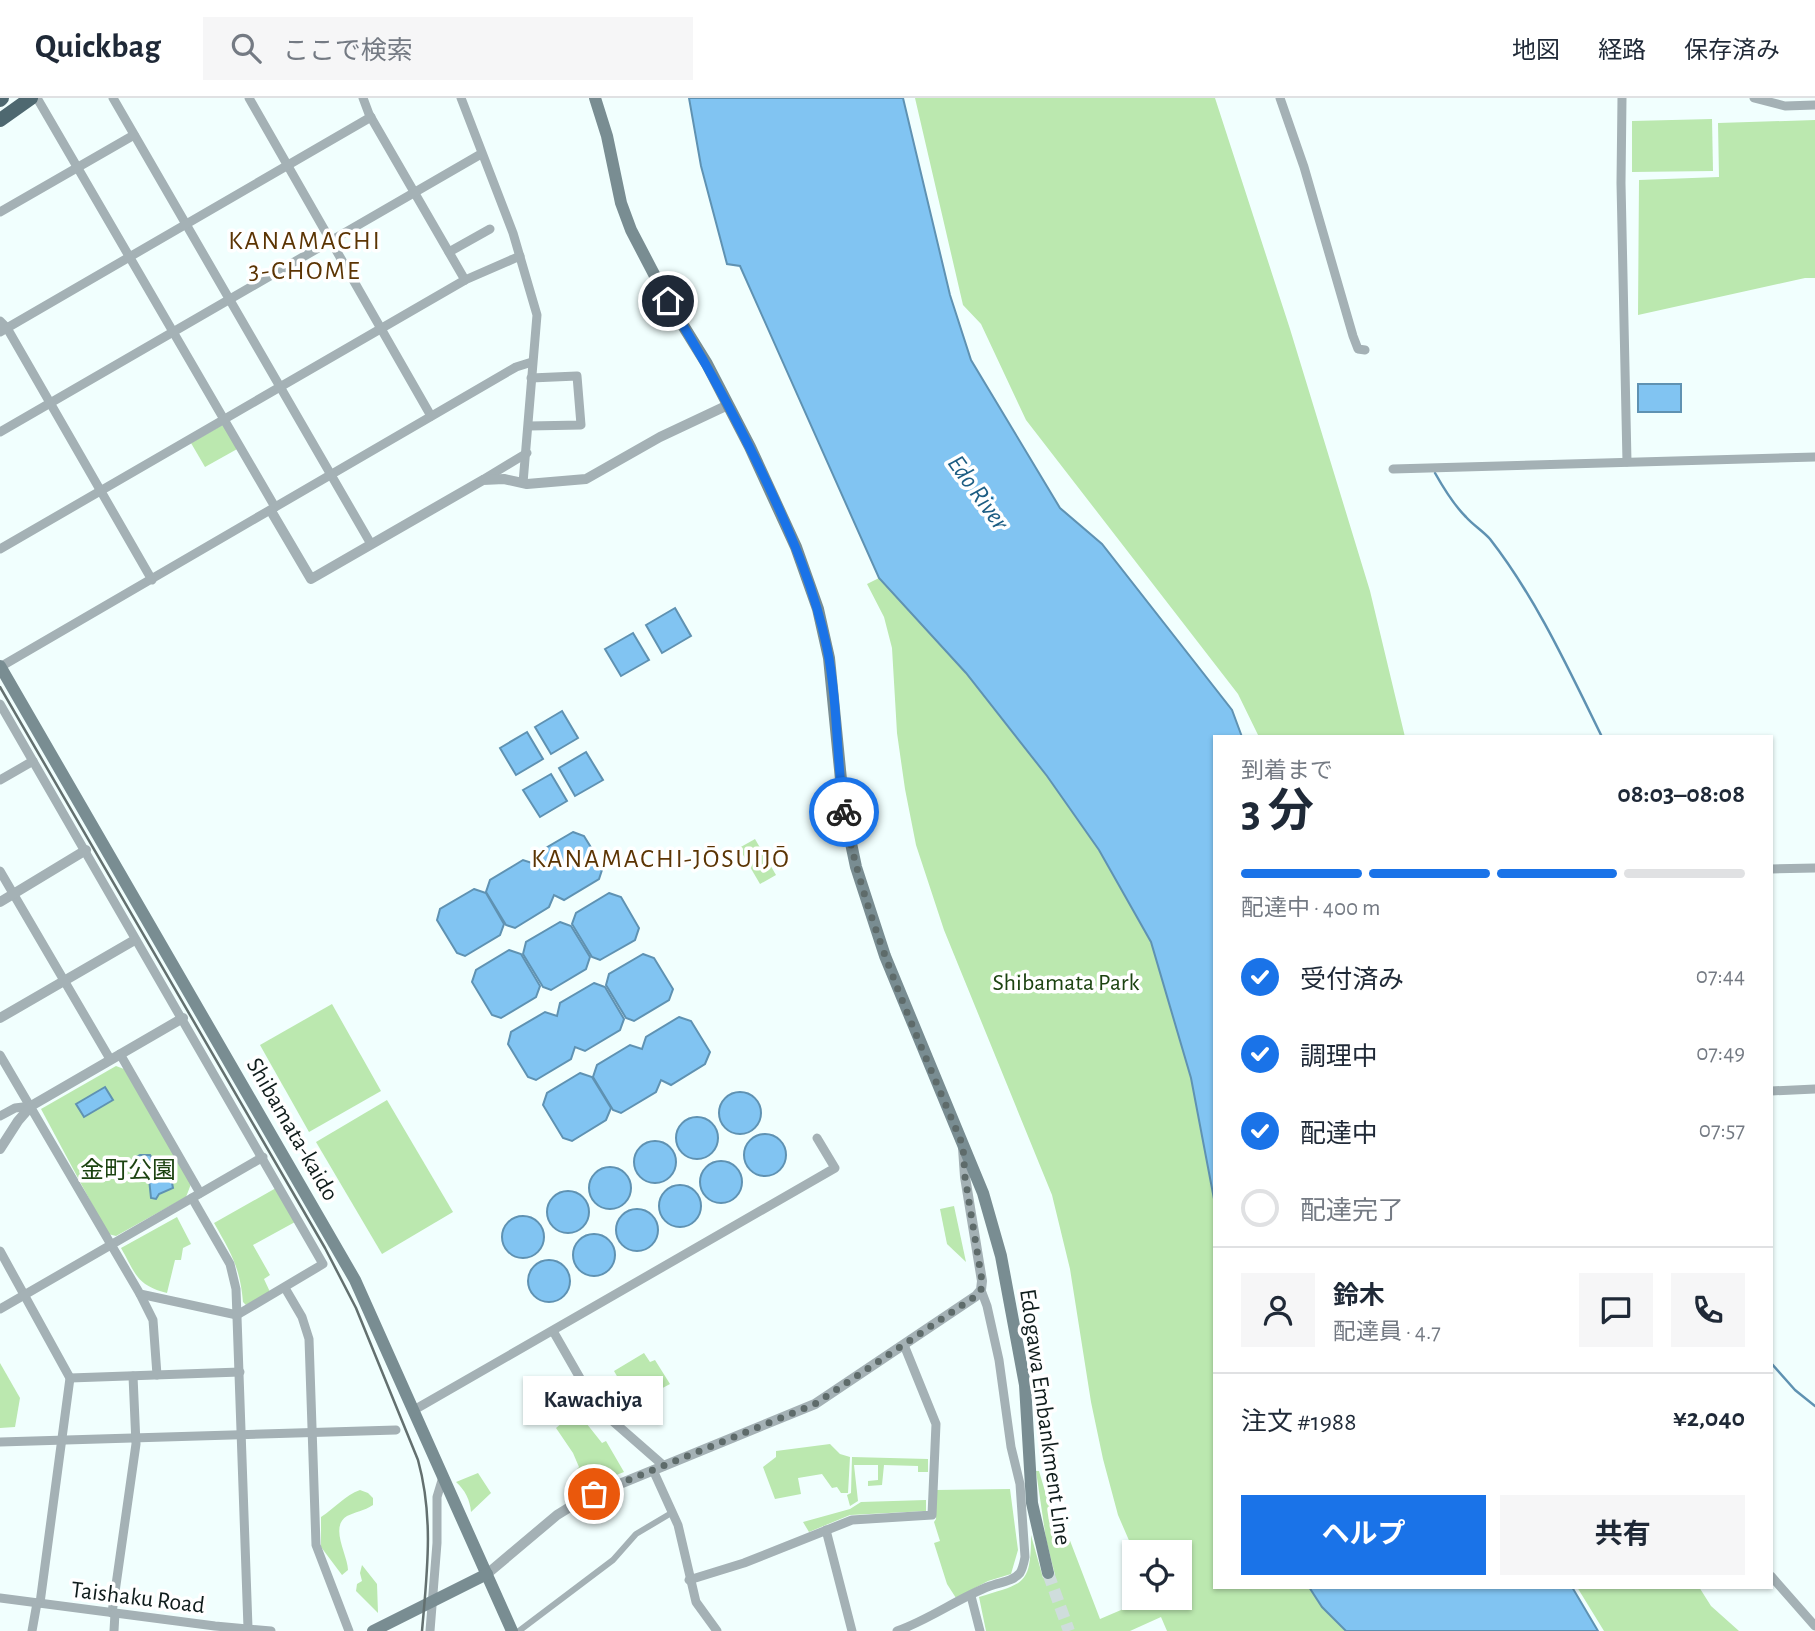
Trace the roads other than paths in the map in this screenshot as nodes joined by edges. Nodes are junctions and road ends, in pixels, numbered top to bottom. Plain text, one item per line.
1 (22, 98) edge
2 (31, 98) edge
3 (37, 98) edge
4 (113, 98) edge
5 (249, 98) edge
6 (363, 98) edge
7 (461, 98) edge
8 (595, 98) edge
9 (1280, 98) edge
10 (1622, 98) edge
11 (1754, 98) edge
12 (1815, 105) edge
13 (0, 114) edge
14 (371, 117) junction
15 (0, 120) edge
16 (134, 135) junction
17 (481, 154) junction
18 (287, 166) junction
19 (78, 167) junction
20 (414, 192) junction
21 (0, 212) edge
22 (186, 224) junction
23 (490, 229) dead end
24 (330, 241) junction
25 (449, 253) junction
26 (130, 256) junction
27 (520, 256) junction
28 (465, 280) junction
29 (230, 298) junction
30 (2, 327) edge
31 (380, 329) junction
32 (174, 332) junction
33 (1365, 350) dead end
34 (532, 362) junction
35 (531, 378) junction
36 (280, 387) junction
37 (50, 403) junction
38 (729, 405) junction
39 (431, 416) junction
40 (224, 419) junction
41 (529, 426) junction
42 (0, 432) edge
43 (527, 453) junction
44 (1815, 457) edge
45 (1627, 462) junction
46 (1393, 469) dead end
47 (331, 474) junction
48 (483, 480) junction
49 (523, 483) junction
50 (100, 490) junction
51 (273, 509) junction
52 (371, 544) junction
53 (0, 549) edge
54 (152, 580) junction
55 (0, 667) edge
56 (0, 704) edge
57 (33, 761) junction
58 (0, 780) edge
59 (86, 850) junction
60 (1815, 868) edge
61 (1773, 869) edge
62 (0, 871) edge
63 (14, 894) junction
64 (0, 902) edge
65 (134, 940) junction
66 (65, 980) junction
67 (0, 1018) edge
68 (183, 1018) junction
69 (0, 1055) edge
70 (115, 1056) junction
71 (1815, 1090) edge
72 (1773, 1091) edge
73 (31, 1106) junction
74 (0, 1116) edge
75 (817, 1138) dead end
76 (963, 1146) junction
77 (0, 1149) edge
78 (263, 1157) junction
79 (196, 1196) junction
80 (110, 1245) junction
81 (0, 1251) edge
82 (285, 1288) junction
83 (981, 1290) junction
84 (140, 1294) junction
85 (25, 1295) junction
86 (0, 1310) edge
87 (237, 1315) junction
88 (553, 1331) junction
89 (904, 1345) junction
90 (240, 1372) junction
91 (158, 1375) junction
92 (133, 1376) junction
93 (71, 1378) junction
94 (414, 1410) junction
95 (396, 1430) dead end
96 (313, 1433) junction
97 (242, 1435) junction
98 (136, 1438) junction
99 (63, 1441) junction
100 (0, 1442) edge
101 (664, 1466) junction
102 (653, 1470) junction
103 (443, 1477) junction
104 (673, 1512) junction
105 (826, 1530) junction
106 (1048, 1573) tunnel mouth
107 (487, 1574) junction
108 (1773, 1578) edge
109 (689, 1580) junction
110 (971, 1596) junction
111 (0, 1598) edge
112 (39, 1603) junction
113 (431, 1603) junction
114 (113, 1613) junction
115 (1815, 1626) edge
116 (920, 1627) edge
117 (215, 1628) edge
118 (248, 1628) junction
119 (32, 1631) edge
120 (114, 1631) edge
121 (271, 1631) edge
122 (349, 1631) edge
123 (373, 1631) edge
124 (430, 1631) edge
125 (512, 1631) edge
126 (519, 1631) edge
127 (717, 1631) edge
128 (852, 1631) edge
129 (897, 1631) edge
130 (980, 1631) edge

1 - 13 highway
2 - 15 highway
3 - 19 street
4 - 16 street
5 - 18 street
6 - 14 street
7 - 17 street
8 - 38 main road, Edogawa Embankment Line
9 - 33 street
10 - 45 street
11 - 12 street
14 - 18 street
14 - 20 street
16 - 19 street
16 - 22 street
17 - 20 street
17 - 27 street
18 - 22 street
18 - 24 street
19 - 21 street
19 - 26 street
20 - 24 street
20 - 25 street
22 - 26 street
22 - 29 street
23 - 25 street
24 - 29 street
24 - 31 street
25 - 28 street
26 - 30 street
26 - 32 street
27 - 28 street
27 - 34 street
28 - 31 street
29 - 32 street
29 - 36 street
30 - 37 street
31 - 36 street
31 - 39 street
32 - 37 street
32 - 40 street
34 - 35 street
34 - 39 street
35 - 41 street
35 - 41 street
36 - 40 street
36 - 47 street
37 - 42 street
37 - 50 street
38 - 49 street
38 - 76 main road, Edogawa Embankment Line
39 - 47 street
40 - 50 street
40 - 51 street
41 - 43 street
43 - 48 street
43 - 49 street
44 - 45 street
45 - 46 street
47 - 51 street
47 - 52 street
48 - 49 street
48 - 52 street
50 - 53 street
50 - 54 street
51 - 52 street
51 - 54 street
54 - 55 street
55 - 94 main road, Shibamata-kaido
56 - 57 street
57 - 58 street
57 - 59 street
59 - 63 street
59 - 65 street
60 - 61 street
62 - 63 street
63 - 64 street
63 - 66 street
65 - 66 street
65 - 68 street
66 - 67 street
66 - 70 street
68 - 70 street
68 - 78 street
69 - 73 street
70 - 73 street
70 - 79 street
71 - 72 street
73 - 74 street
73 - 77 street
73 - 80 street
75 - 88 street
76 - 83 street
76 - 106 main road, Edogawa Embankment Line
78 - 79 street
78 - 82 street
79 - 80 street
79 - 87 street
80 - 84 street
80 - 85 street
81 - 85 street
82 - 87 street
82 - 96 street
83 - 89 street
83 - 110 street
84 - 87 street
84 - 91 street
85 - 86 street
85 - 93 street
87 - 90 street
88 - 94 street
88 - 101 street
89 - 101 street
89 - 105 street
90 - 91 street
90 - 97 street
91 - 92 street
92 - 93 street
92 - 98 street
93 - 99 street
94 - 103 main road, Shibamata-kaido
95 - 96 street
96 - 97 street
96 - 122 street
97 - 98 street
97 - 118 street
98 - 99 street
98 - 114 street
99 - 100 street
99 - 112 street
101 - 102 street
102 - 104 street
102 - 107 street
103 - 107 main road, Shibamata-kaido
103 - 113 street
104 - 109 street
104 - 126 street
105 - 109 street
105 - 128 street
107 - 113 main road
107 - 125 main road, Shibamata-kaido
108 - 115 street
109 - 127 street
110 - 116 street
110 - 130 street
111 - 112 street, Taishaku Road
112 - 114 street, Taishaku Road
112 - 119 street
113 - 123 main road
113 - 124 street
114 - 117 street, Taishaku Road
114 - 120 street
116 - 129 street
117 - 118 street, Taishaku Road
118 - 121 street, Taishaku Road

